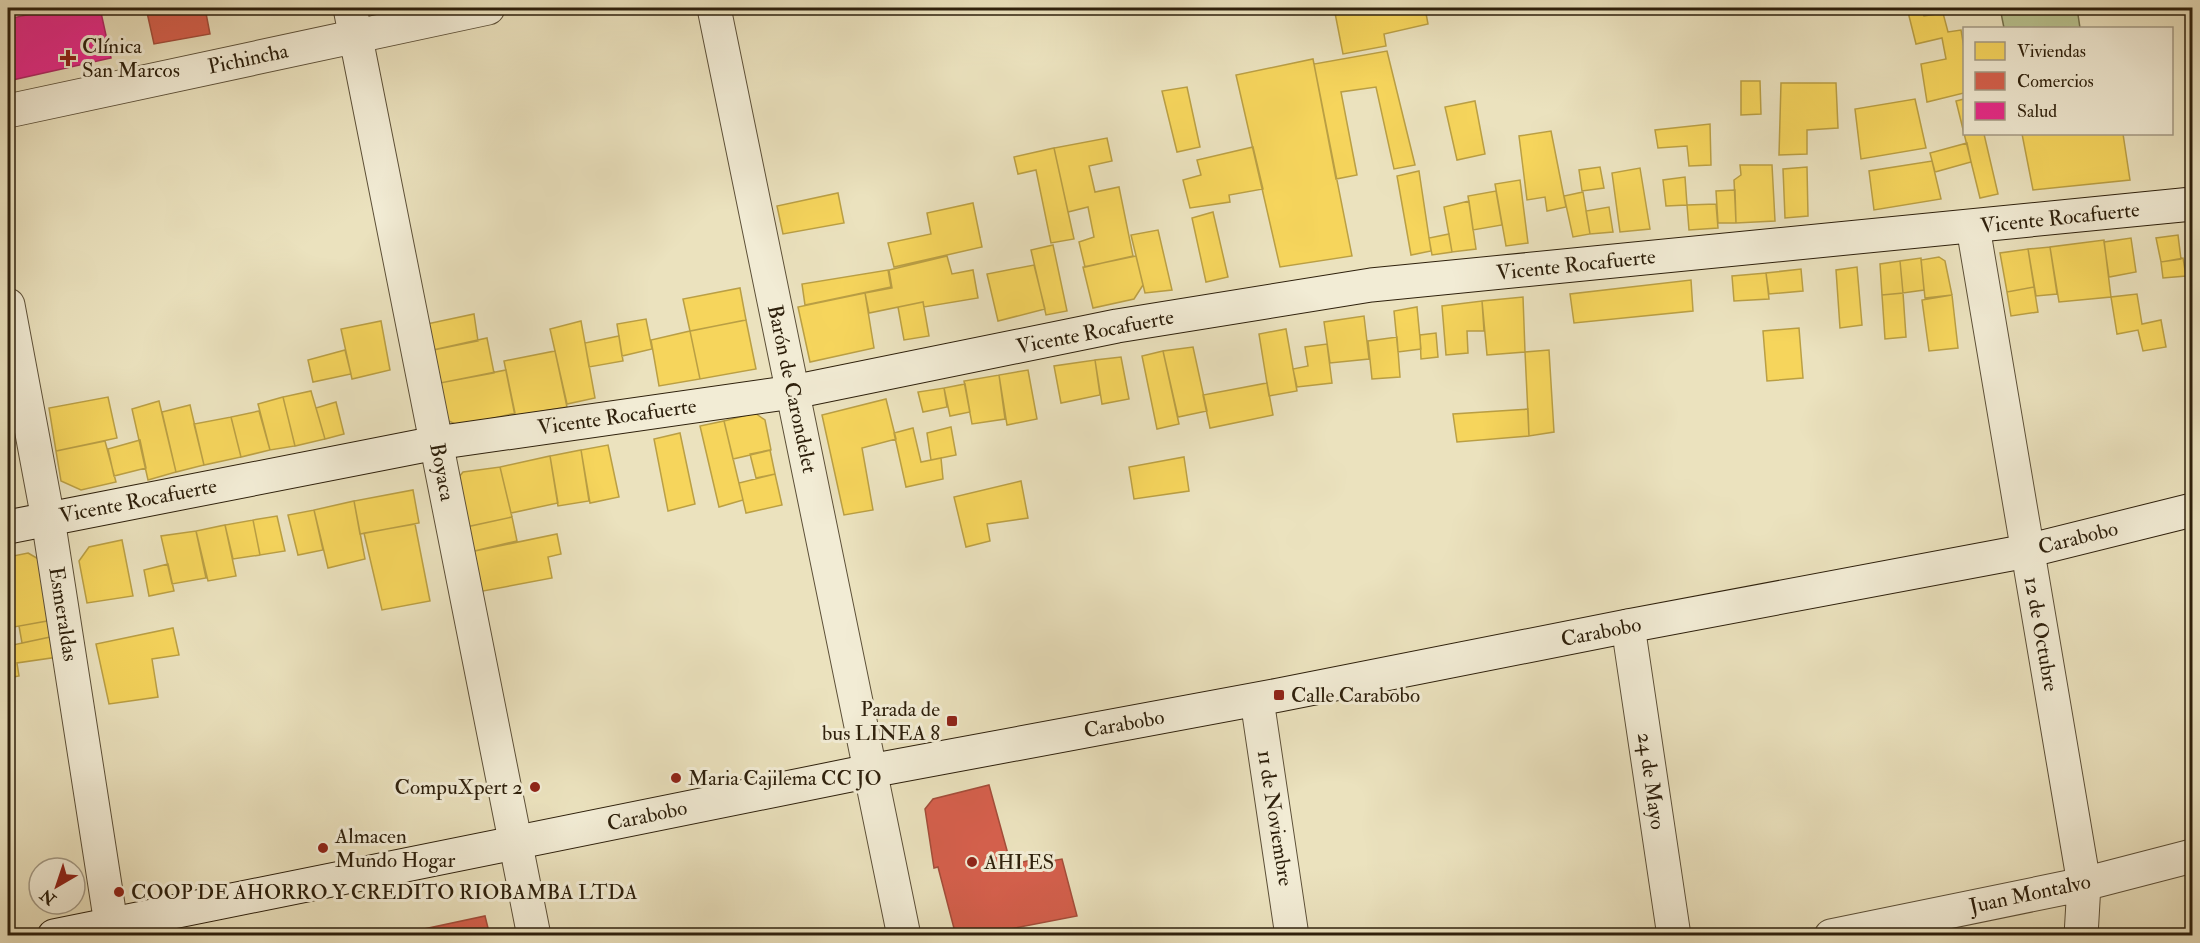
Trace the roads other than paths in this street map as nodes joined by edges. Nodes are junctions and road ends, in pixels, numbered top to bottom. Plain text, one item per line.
1 (488, 8) edge
2 (714, 8) edge
3 (352, 21) edge
4 (8, 111) edge
5 (2193, 204) edge
6 (1973, 226) junction
7 (8, 305) edge
8 (793, 392) junction
9 (436, 443) junction
10 (2193, 510) edge
11 (48, 519) junction
12 (8, 527) edge
13 (2027, 551) junction
14 (1628, 626) junction
15 (1257, 699) junction
16 (870, 771) junction
17 (515, 843) junction
18 (2193, 856) edge
19 (2084, 884) junction
20 (111, 924) junction
21 (54, 936) edge
22 (534, 936) edge
23 (904, 936) edge
24 (1292, 936) edge
25 (1674, 936) edge
26 (1831, 936) edge
27 (2081, 936) edge

1 - 3 street, Pichincha
2 - 8 street, Barón de Carondelet
3 - 4 street, Pichincha
3 - 9 street, Boyaca
5 - 6 street, Vicente Rocafuerte
6 - 8 street, Vicente Rocafuerte
6 - 13 street, 12 de Octubre
7 - 11 street, Esmeraldas
8 - 9 street, Vicente Rocafuerte
8 - 16 street, Barón de Carondelet
9 - 11 street, Vicente Rocafuerte
9 - 17 street, Boyaca
10 - 13 street, Carabobo
11 - 12 street, Vicente Rocafuerte
11 - 20 street, Esmeraldas
13 - 14 street, Carabobo
13 - 19 street, 12 de Octubre
14 - 15 street, Carabobo
14 - 25 street, 24 de Mayo
15 - 16 street, Carabobo
15 - 24 street, 11 de Noviembre
16 - 17 street, Carabobo
16 - 23 street, Barón de Carondelet
17 - 20 street, Carabobo
17 - 22 street, Boyaca
18 - 19 street, Juan Montalvo
19 - 26 street, Juan Montalvo
19 - 27 street, 12 de Octubre
20 - 21 street, Carabobo

